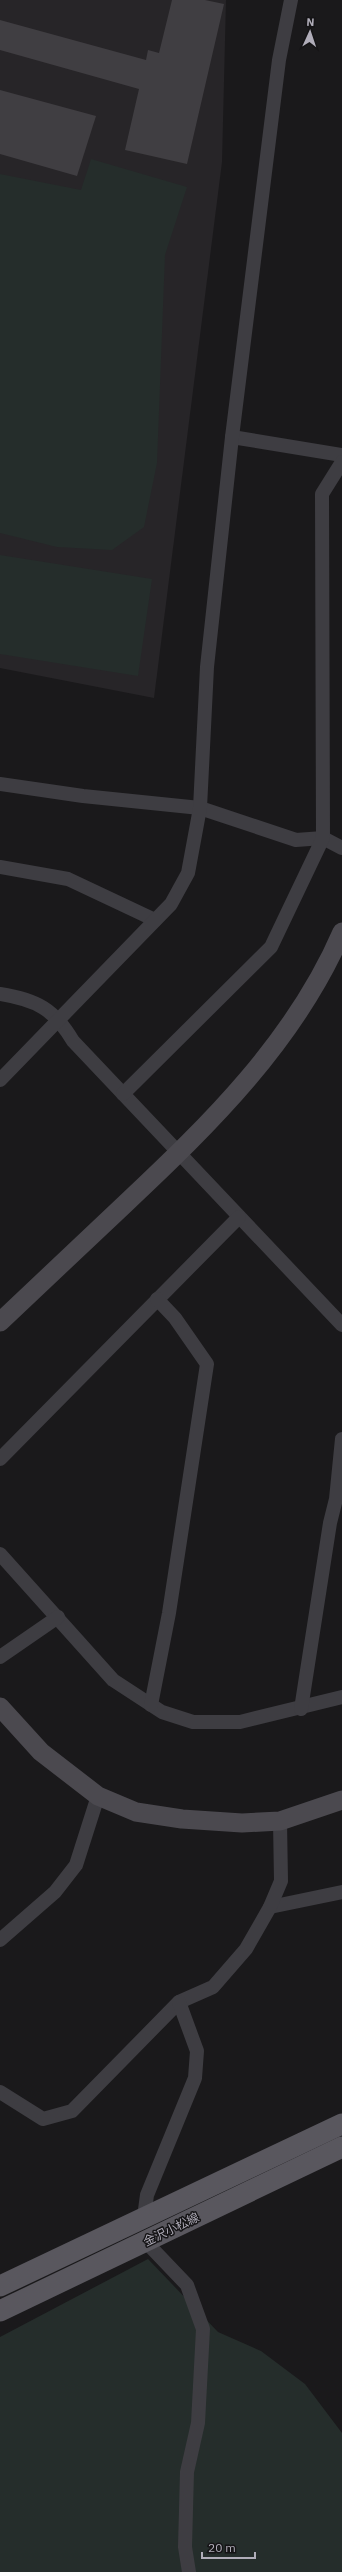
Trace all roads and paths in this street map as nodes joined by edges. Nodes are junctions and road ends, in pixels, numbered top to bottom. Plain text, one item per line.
1 (291, 0) edge
2 (232, 437) junction
3 (342, 455) edge
4 (342, 462) edge
5 (0, 784) edge
6 (200, 808) junction
7 (323, 838) junction
8 (342, 848) edge
9 (0, 867) edge
10 (155, 920) junction
11 (342, 932) edge
12 (0, 994) edge
13 (60, 1019) junction
14 (0, 1080) edge
15 (123, 1094) junction
16 (178, 1154) junction
17 (240, 1217) junction
18 (157, 1299) junction
19 (0, 1322) edge
20 (342, 1325) edge
21 (342, 1439) edge
22 (0, 1459) edge
23 (0, 1554) edge
24 (58, 1617) junction
25 (0, 1658) edge
26 (342, 1698) edge
27 (151, 1705) junction
28 (0, 1707) edge
29 (302, 1709) junction
30 (98, 1796) junction
31 (342, 1800) edge
32 (280, 1821) junction
33 (342, 1892) edge
34 (270, 1907) junction
35 (0, 1940) edge
36 (179, 2002) junction
37 (0, 2092) edge
38 (342, 2124) edge
39 (342, 2147) edge
40 (144, 2217) junction
41 (145, 2242) junction
42 (0, 2286) edge
43 (0, 2311) edge
44 (189, 2572) edge

1 - 2 street
2 - 3 street
2 - 6 street
4 - 7 street
5 - 6 street
6 - 7 street
6 - 10 street
7 - 8 street
7 - 15 street
9 - 10 street
10 - 13 street
11 - 16 street
12 - 13 street
13 - 14 street
13 - 15 street
15 - 16 street
16 - 17 street
16 - 19 street
17 - 18 street
17 - 20 street
18 - 22 street
18 - 27 street
21 - 29 street
23 - 24 street
24 - 25 street
24 - 27 street
26 - 29 street
27 - 29 street
28 - 30 street
30 - 32 street
30 - 35 street
31 - 32 street
32 - 34 street
33 - 34 street
34 - 36 street
36 - 37 street
36 - 40 street
38 - 40 main road, 金沢小松線
39 - 41 main road, 金沢小松線
40 - 42 main road, 金沢小松線
41 - 43 main road, 金沢小松線
41 - 44 street

